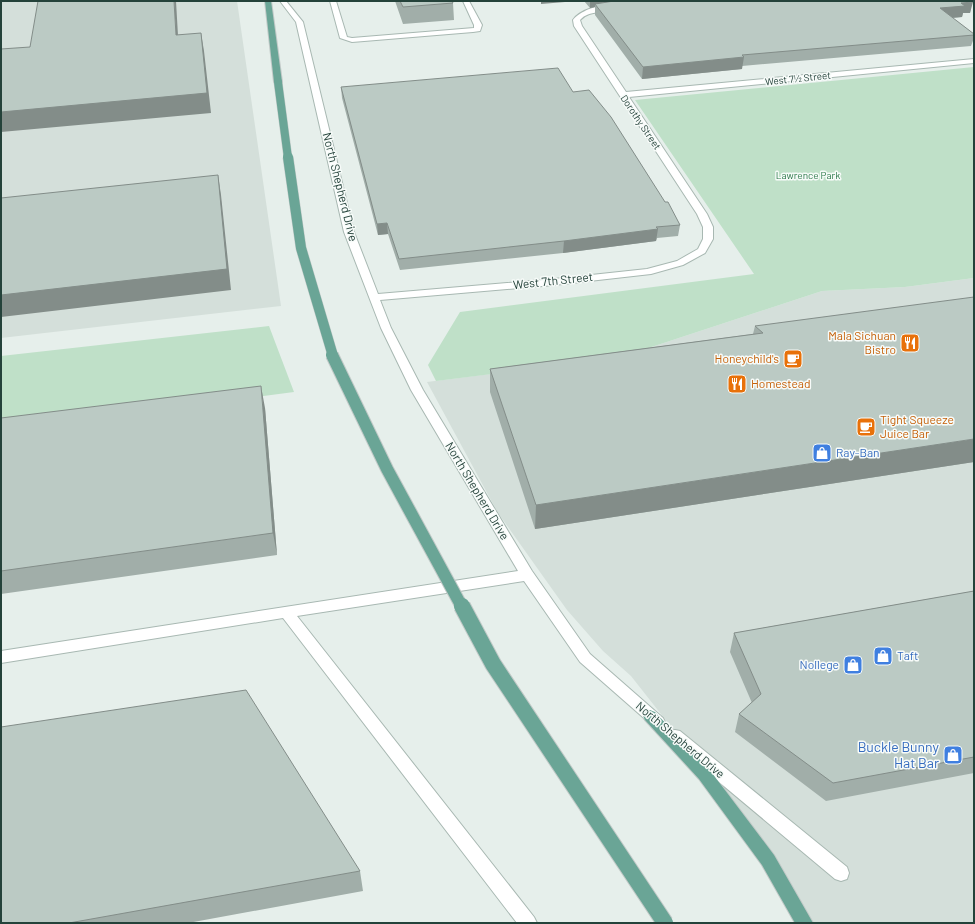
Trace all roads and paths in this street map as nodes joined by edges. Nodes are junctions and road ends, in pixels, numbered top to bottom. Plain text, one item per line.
1 (268, 1) edge
2 (283, 1) edge
3 (333, 1) edge
4 (466, 1) edge
5 (620, 7) edge
6 (974, 60) edge
7 (623, 95) junction
8 (708, 227) joint
9 (375, 297) junction
10 (527, 575) junction
11 (286, 612) junction
12 (1, 657) edge
13 (650, 716) junction
14 (841, 873) dead end
15 (528, 923) edge
16 (665, 923) edge
17 (804, 923) edge

1 - 16 main road, bridge
2 - 9 street, North Shepherd Drive
3 - 4 street
5 - 7 street, Dorothy Street
6 - 7 street, West 7½ Street
7 - 8 street, Dorothy Street
8 - 9 street, West 7th Street
9 - 10 street, North Shepherd Drive
10 - 11 street
10 - 13 street, North Shepherd Drive
11 - 12 street
11 - 15 street
13 - 14 street, North Shepherd Drive
13 - 17 main road

